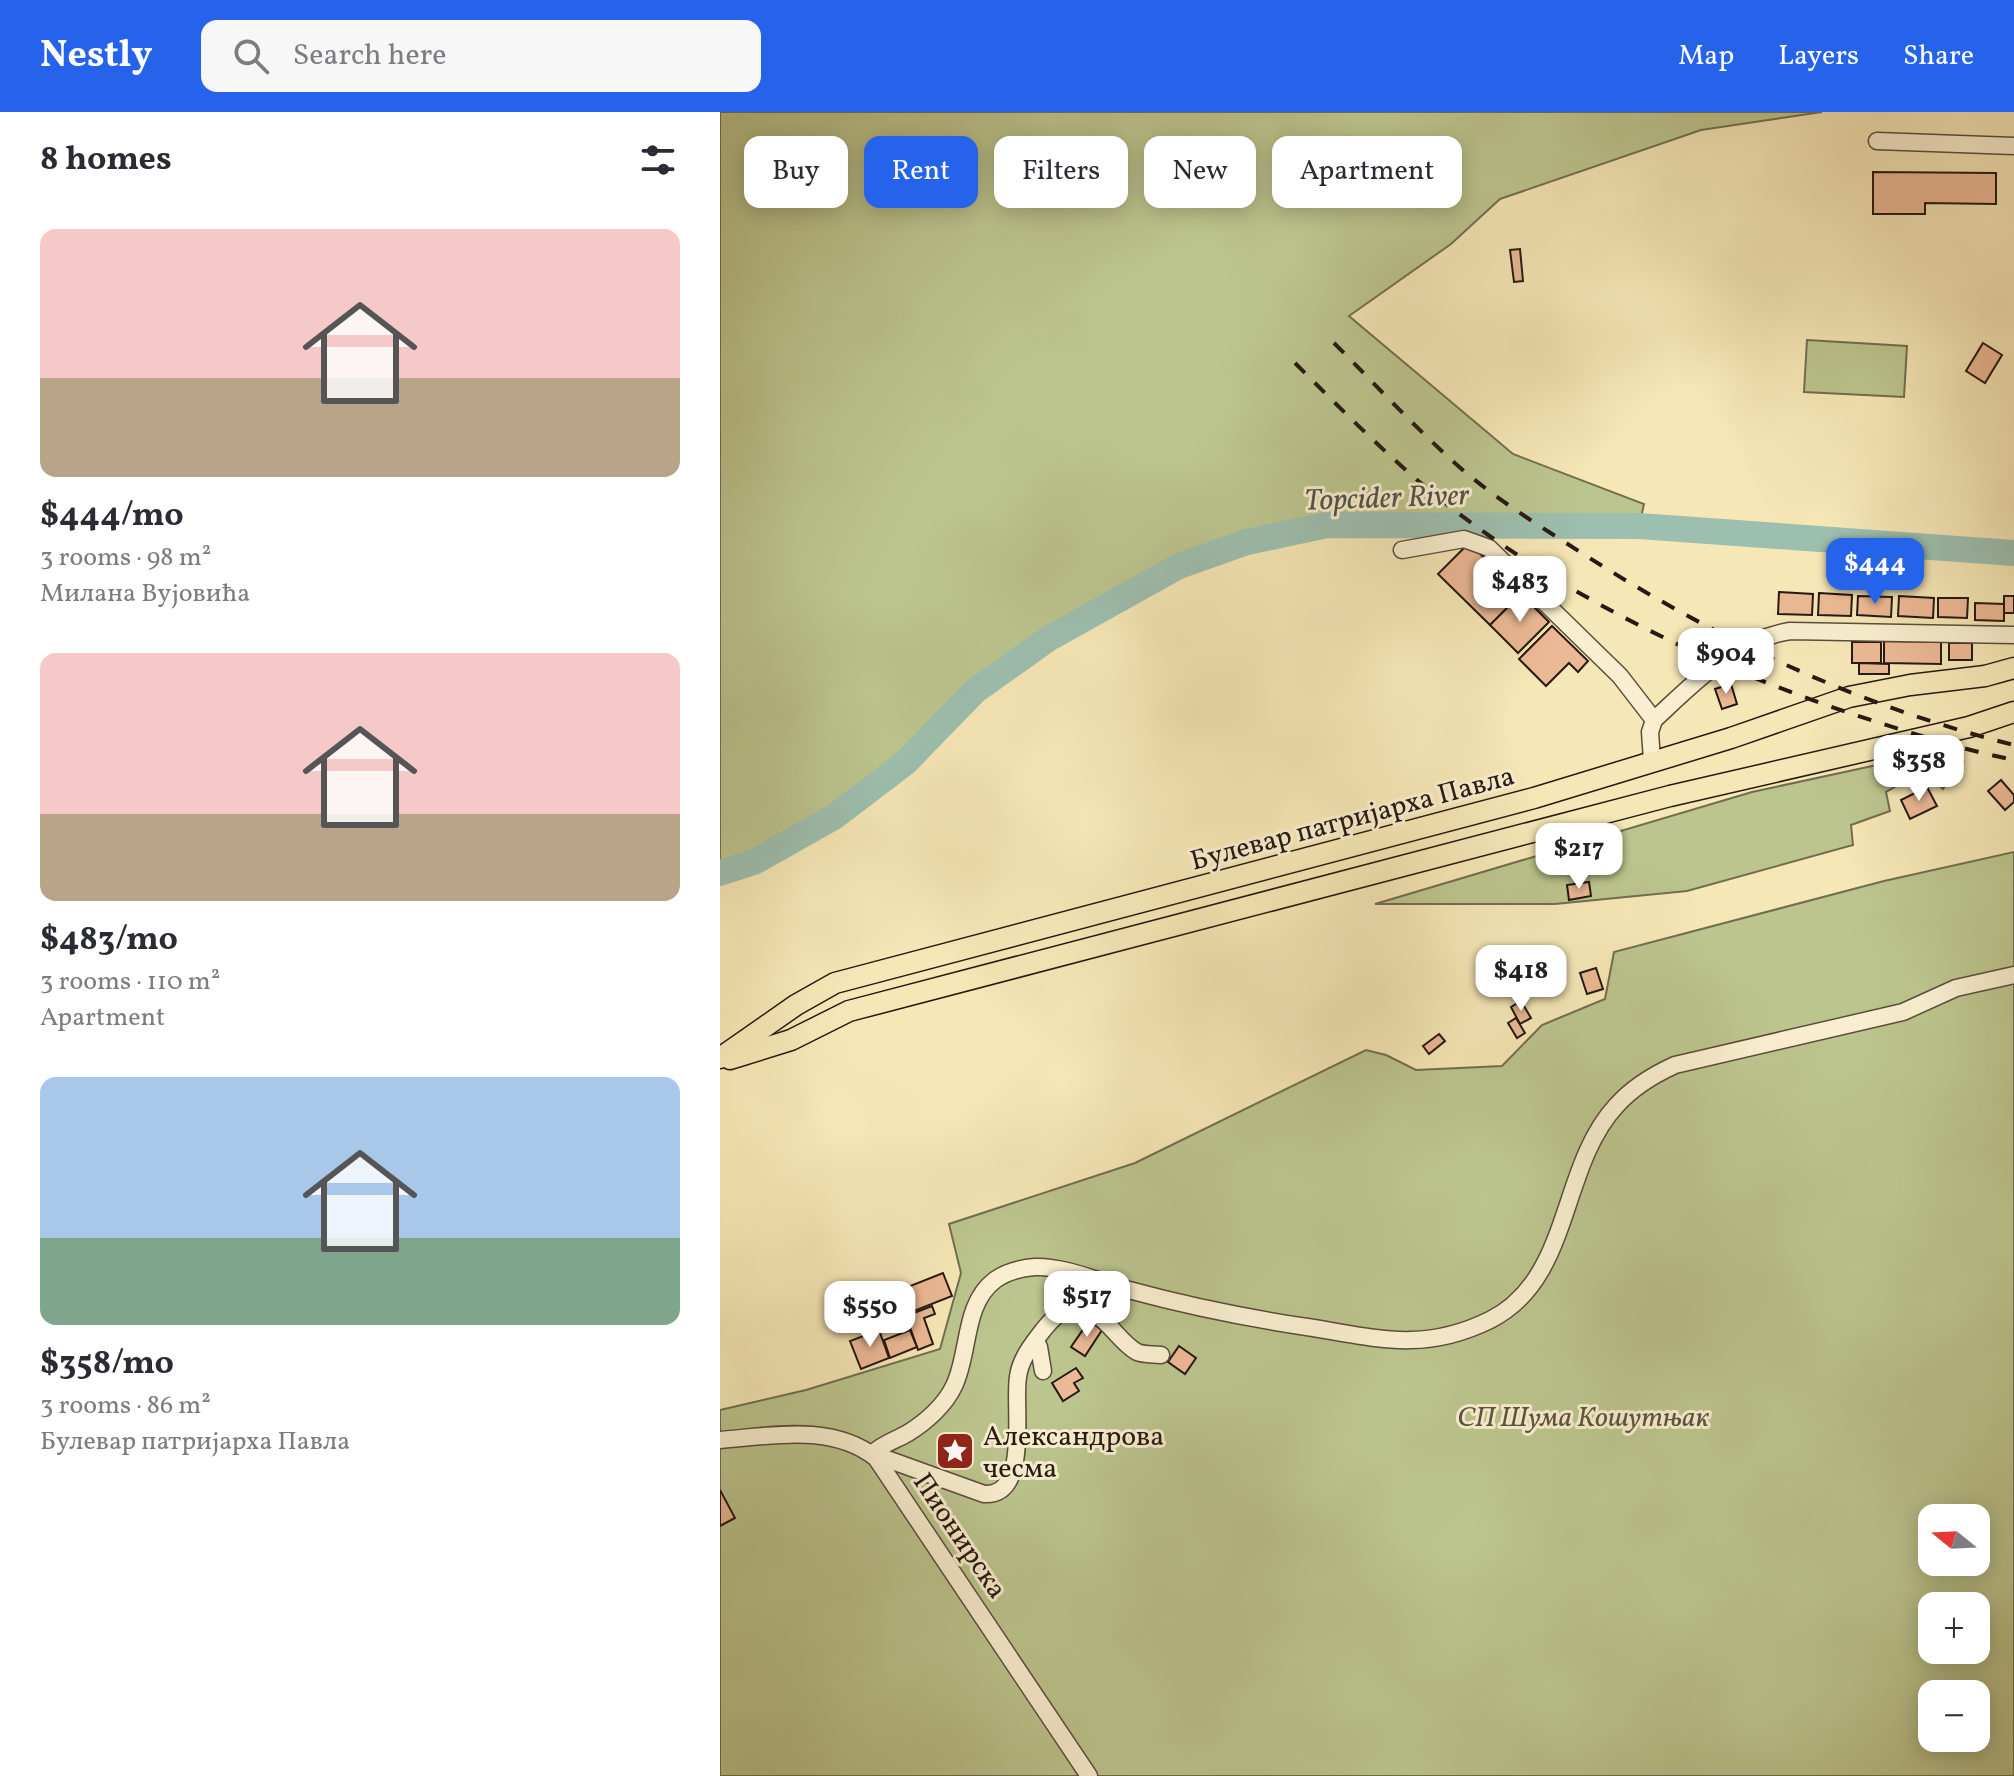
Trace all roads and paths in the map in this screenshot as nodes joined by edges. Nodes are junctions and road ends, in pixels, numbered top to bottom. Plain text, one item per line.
1 (1877, 141) dead end
2 (2014, 146) edge
3 (1402, 550) dead end
4 (2014, 635) edge
5 (2014, 668) edge
6 (2014, 712) edge
7 (1654, 720) junction
8 (1652, 760) junction
9 (2014, 975) edge
10 (720, 1060) edge
11 (1035, 1341) junction
12 (1161, 1355) dead end
13 (1043, 1371) dead end
14 (720, 1440) edge
15 (872, 1454) junction
16 (1089, 1776) edge

1 - 2 street
3 - 7 street
4 - 7 street
5 - 8 main road, Булевар патријарха Павла
6 - 10 main road, Булевар патријарха Павла
7 - 8 street
8 - 10 main road, Булевар патријарха Павла
9 - 15 street
11 - 12 street
11 - 13 street
11 - 15 street
14 - 15 street
15 - 16 street, Пионирска

